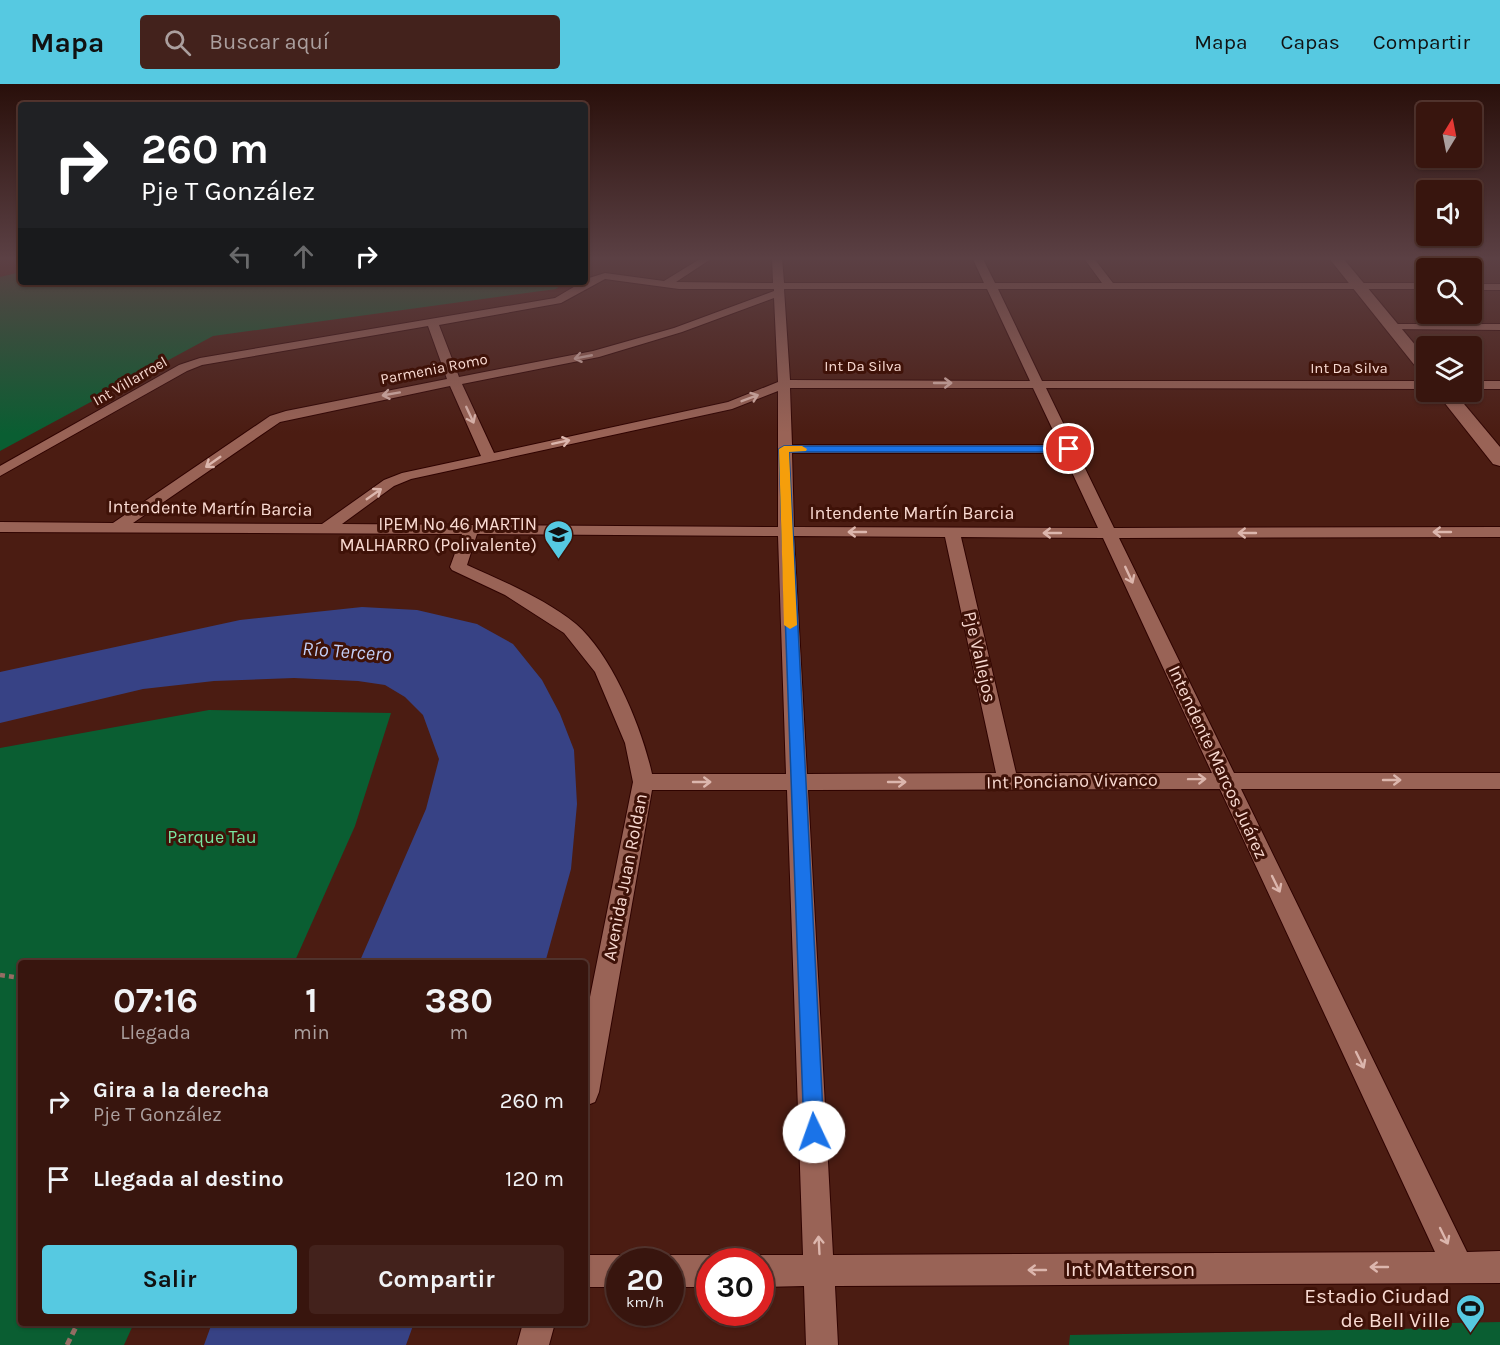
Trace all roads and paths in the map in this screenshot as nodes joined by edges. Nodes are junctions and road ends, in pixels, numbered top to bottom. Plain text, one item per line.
1 (469, 316) edge
2 (713, 316) edge
3 (780, 316) edge
4 (1005, 316) edge
5 (1384, 316) edge
6 (432, 322) junction
7 (1393, 327) junction
8 (1500, 327) edge
9 (1416, 356) edge
10 (455, 383) junction
11 (784, 384) junction
12 (1038, 384) junction
13 (1416, 385) edge
14 (1482, 385) edge
15 (1500, 385) edge
16 (1453, 402) edge
17 (784, 449) junction
18 (1069, 449) junction
19 (489, 457) junction
20 (1500, 460) edge
21 (0, 472) edge
22 (119, 526) junction
23 (0, 527) edge
24 (327, 528) junction
25 (471, 530) junction
26 (786, 532) junction
27 (952, 532) junction
28 (1500, 532) edge
29 (1110, 533) junction
30 (1225, 779) junction
31 (1500, 781) edge
32 (643, 782) junction
33 (798, 782) junction
34 (1008, 782) junction
35 (0, 975) edge
36 (18, 978) edge
37 (588, 1076) edge
38 (1458, 1266) junction
39 (1500, 1267) edge
40 (588, 1271) edge
41 (606, 1271) edge
42 (774, 1272) edge
43 (820, 1272) junction
44 (76, 1326) edge
45 (538, 1326) edge
46 (67, 1345) edge
47 (533, 1345) edge
48 (822, 1345) edge

1 - 6 street, Int Villarroel
2 -> 10 street, Parmenia Romo
3 - 11 street
4 - 12 street, Intendente Marcos Juárez
5 - 7 main road
6 - 10 street
6 - 21 street, Int Villarroel
7 - 8 street
7 - 9 main road
10 -> 19 street
10 -> 22 street, Parmenia Romo
11 -> 12 street, Int Da Silva
11 - 17 street
19 -> 11 street, Int Da Silva
12 - 13 street, Int Da Silva
12 - 18 street, Intendente Marcos Juárez
14 - 15 street
16 - 20 main road
17 - 18 street
17 - 26 street
18 - 29 street, Intendente Marcos Juárez
24 -> 19 street, Int Da Silva
22 - 23 street, Intendente Martín Barcia
22 - 24 street, Intendente Martín Barcia
24 - 25 street, Intendente Martín Barcia
25 - 26 street, Intendente Martín Barcia
25 - 32 street, Avenida Juan Roldan
27 -> 26 street, Intendente Martín Barcia
26 - 33 street
29 -> 27 street, Intendente Martín Barcia
27 - 34 street, Pje Vallejos
28 -> 29 street, Intendente Martín Barcia
29 -> 30 street, Intendente Marcos Juárez
30 -> 31 street, Int Ponciano Vivanco
34 -> 30 street, Int Ponciano Vivanco
30 -> 38 street, Intendente Marcos Juárez
32 -> 33 street, Int Ponciano Vivanco
32 - 37 street, Avenida Juan Roldan
33 -> 34 street, Int Ponciano Vivanco
43 -> 33 street
35 - 36 path
38 - 39 street, Int Matterson
38 -> 43 street, Int Matterson
40 - 41 street
42 - 43 street, Int Matterson
43 - 48 street
44 - 46 path
45 - 47 street

